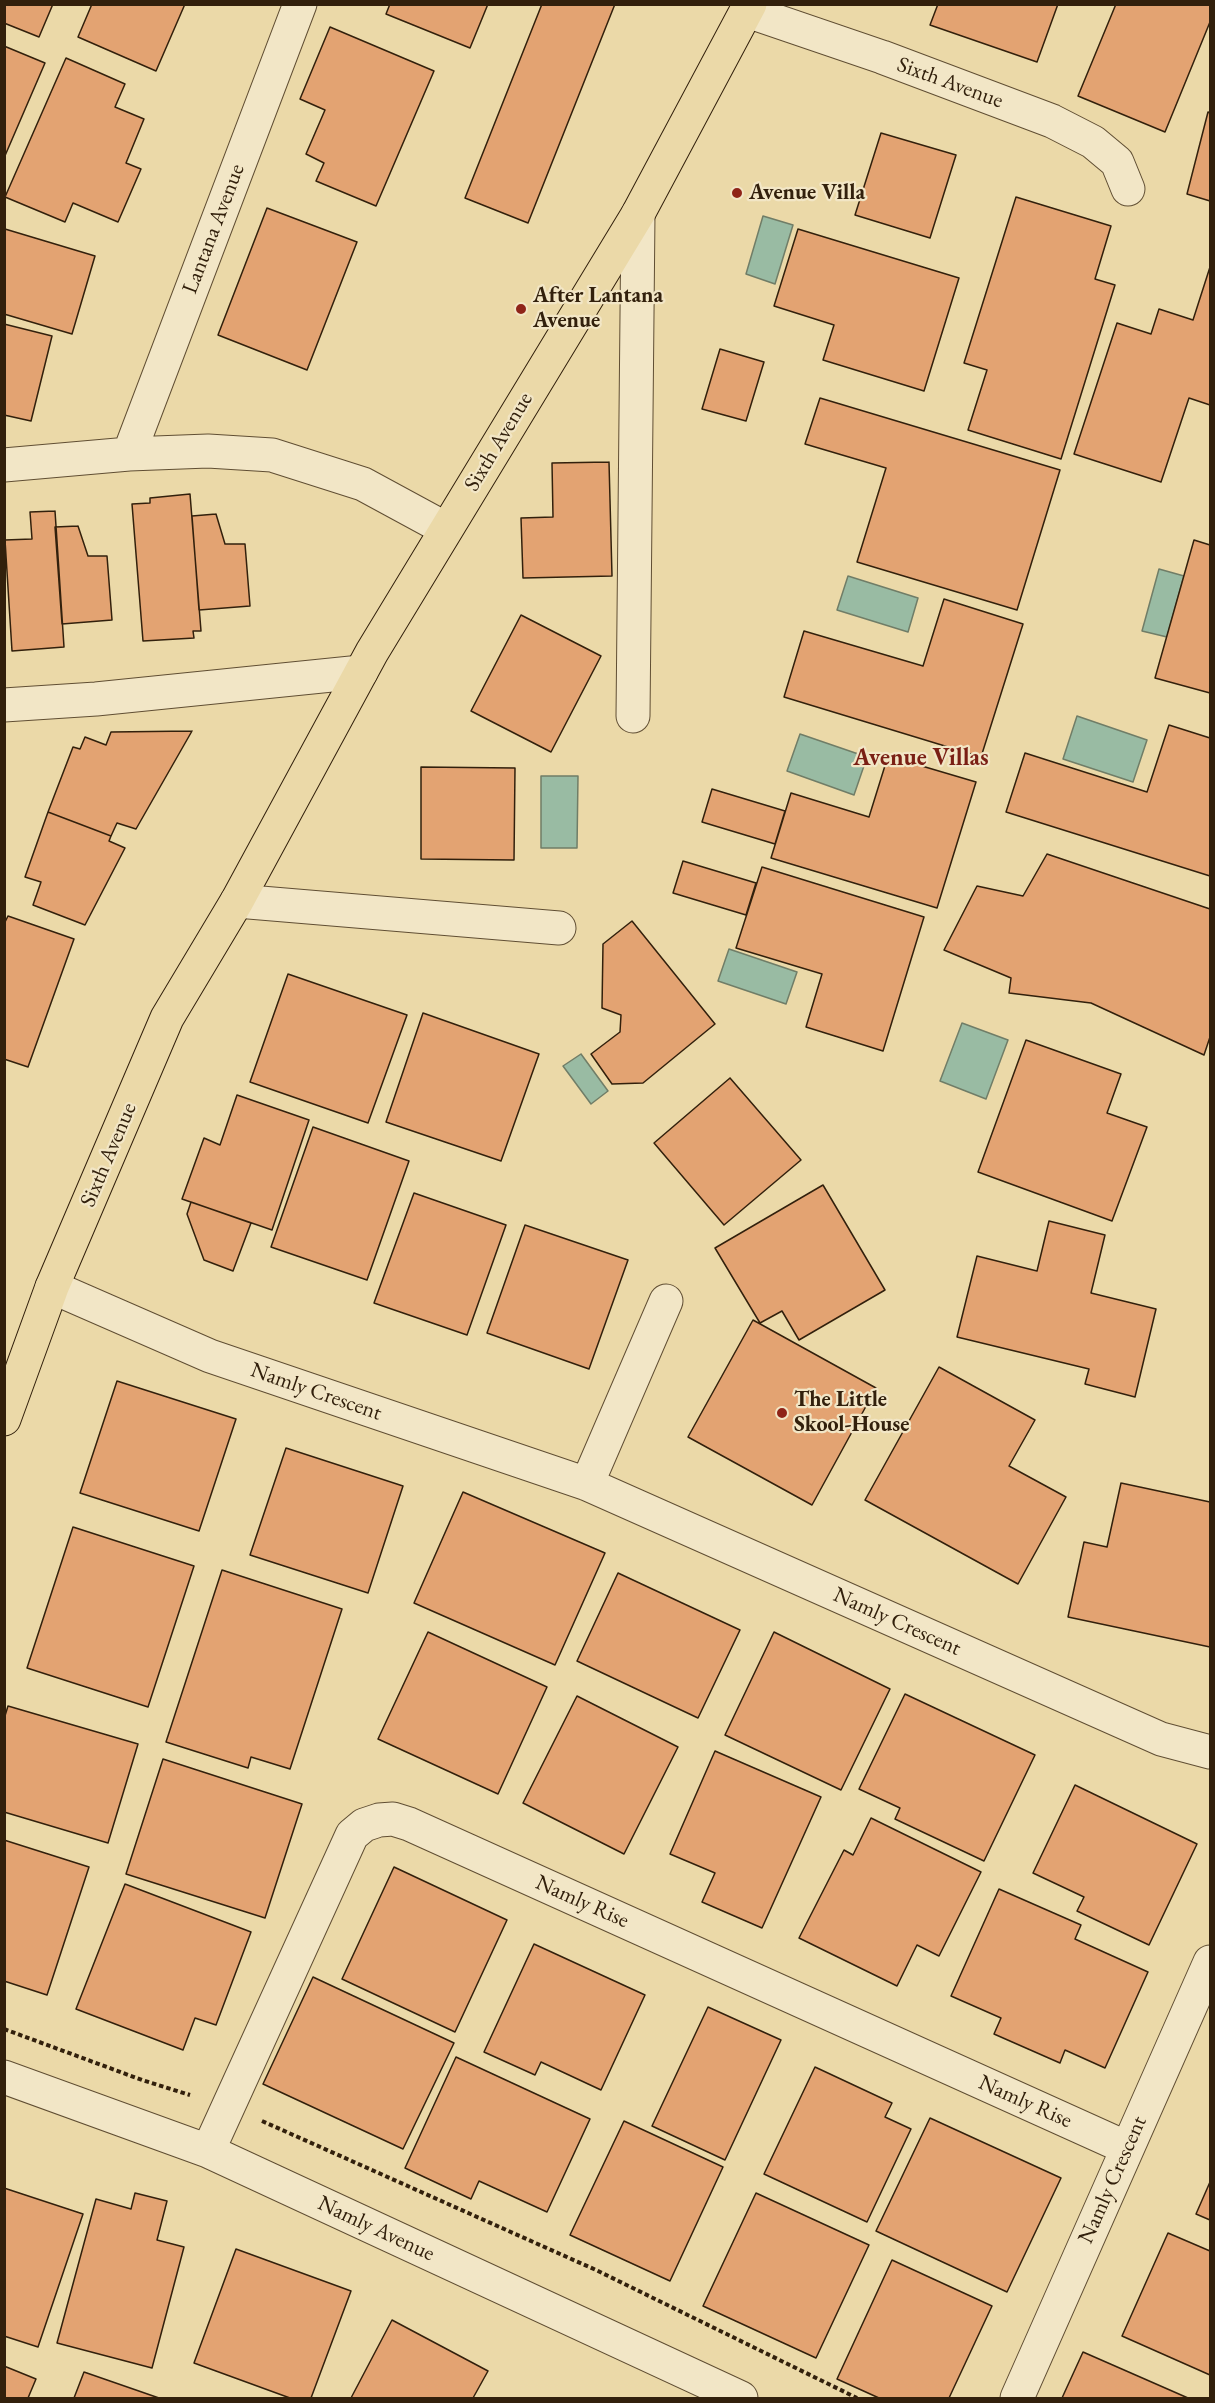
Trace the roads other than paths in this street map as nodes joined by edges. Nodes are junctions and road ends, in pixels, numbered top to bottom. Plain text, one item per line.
1 (300, 4) edge
2 (748, 8) edge
3 (1128, 189) dead end
4 (638, 214) junction
5 (129, 454) junction
6 (4, 465) edge
7 (446, 529) junction
8 (361, 672) junction
9 (4, 705) edge
10 (633, 716) dead end
11 (237, 901) junction
12 (559, 928) dead end
13 (52, 1287) junction
14 (666, 1301) dead end
15 (4, 1419) edge
16 (587, 1484) junction
17 (1210, 1752) edge
18 (1210, 1962) edge
19 (4, 2077) edge
20 (1127, 2148) junction
21 (208, 2151) junction
22 (741, 2398) edge
23 (1017, 2398) edge

1 - 5 street, Lantana Avenue
2 - 3 street, Sixth Avenue
2 - 4 main road, Sixth Avenue
4 - 7 main road, Sixth Avenue
4 - 10 street, Sixth Avenue
5 - 6 street
5 - 7 street
7 - 8 main road, Sixth Avenue
8 - 9 street
8 - 11 main road, Sixth Avenue
11 - 12 street
11 - 13 main road, Sixth Avenue
13 - 15 main road, Sixth Avenue
13 - 16 street, Namly Crescent
14 - 16 street
16 - 17 street, Namly Crescent
18 - 20 street, Namly Crescent
19 - 21 street, Namly Avenue
20 - 21 street, Namly Rise
20 - 23 street, Namly Crescent
21 - 22 street, Namly Avenue

